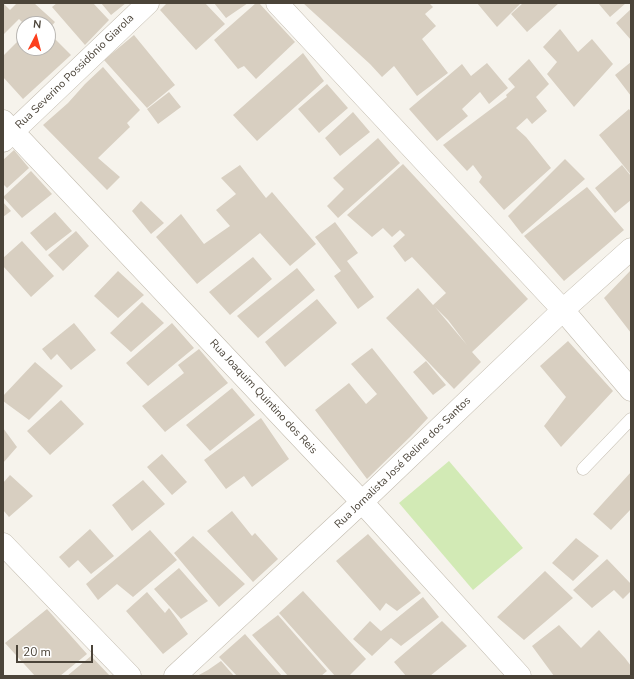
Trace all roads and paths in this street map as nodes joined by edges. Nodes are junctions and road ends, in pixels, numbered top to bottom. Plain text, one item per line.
1 (148, 3) edge
2 (277, 3) edge
3 (6, 131) edge
4 (631, 249) edge
5 (563, 310) junction
6 (631, 390) edge
7 (631, 419) edge
8 (583, 469) dead end
9 (362, 502) junction
10 (3, 544) edge
11 (130, 676) edge
12 (175, 676) edge
13 (520, 676) edge

1 - 3 street, Rua Severino Possidônio Giarola
2 - 5 street
3 - 9 street, Rua Joaquim Quintino dos Reis
4 - 5 street, Rua Jornalista José Beline dos Santos
5 - 6 street
5 - 9 street, Rua Jornalista José Beline dos Santos
7 - 8 lane
9 - 12 street, Rua Jornalista José Beline dos Santos
9 - 13 street, Rua Joaquim Quintino dos Reis
10 - 11 street

